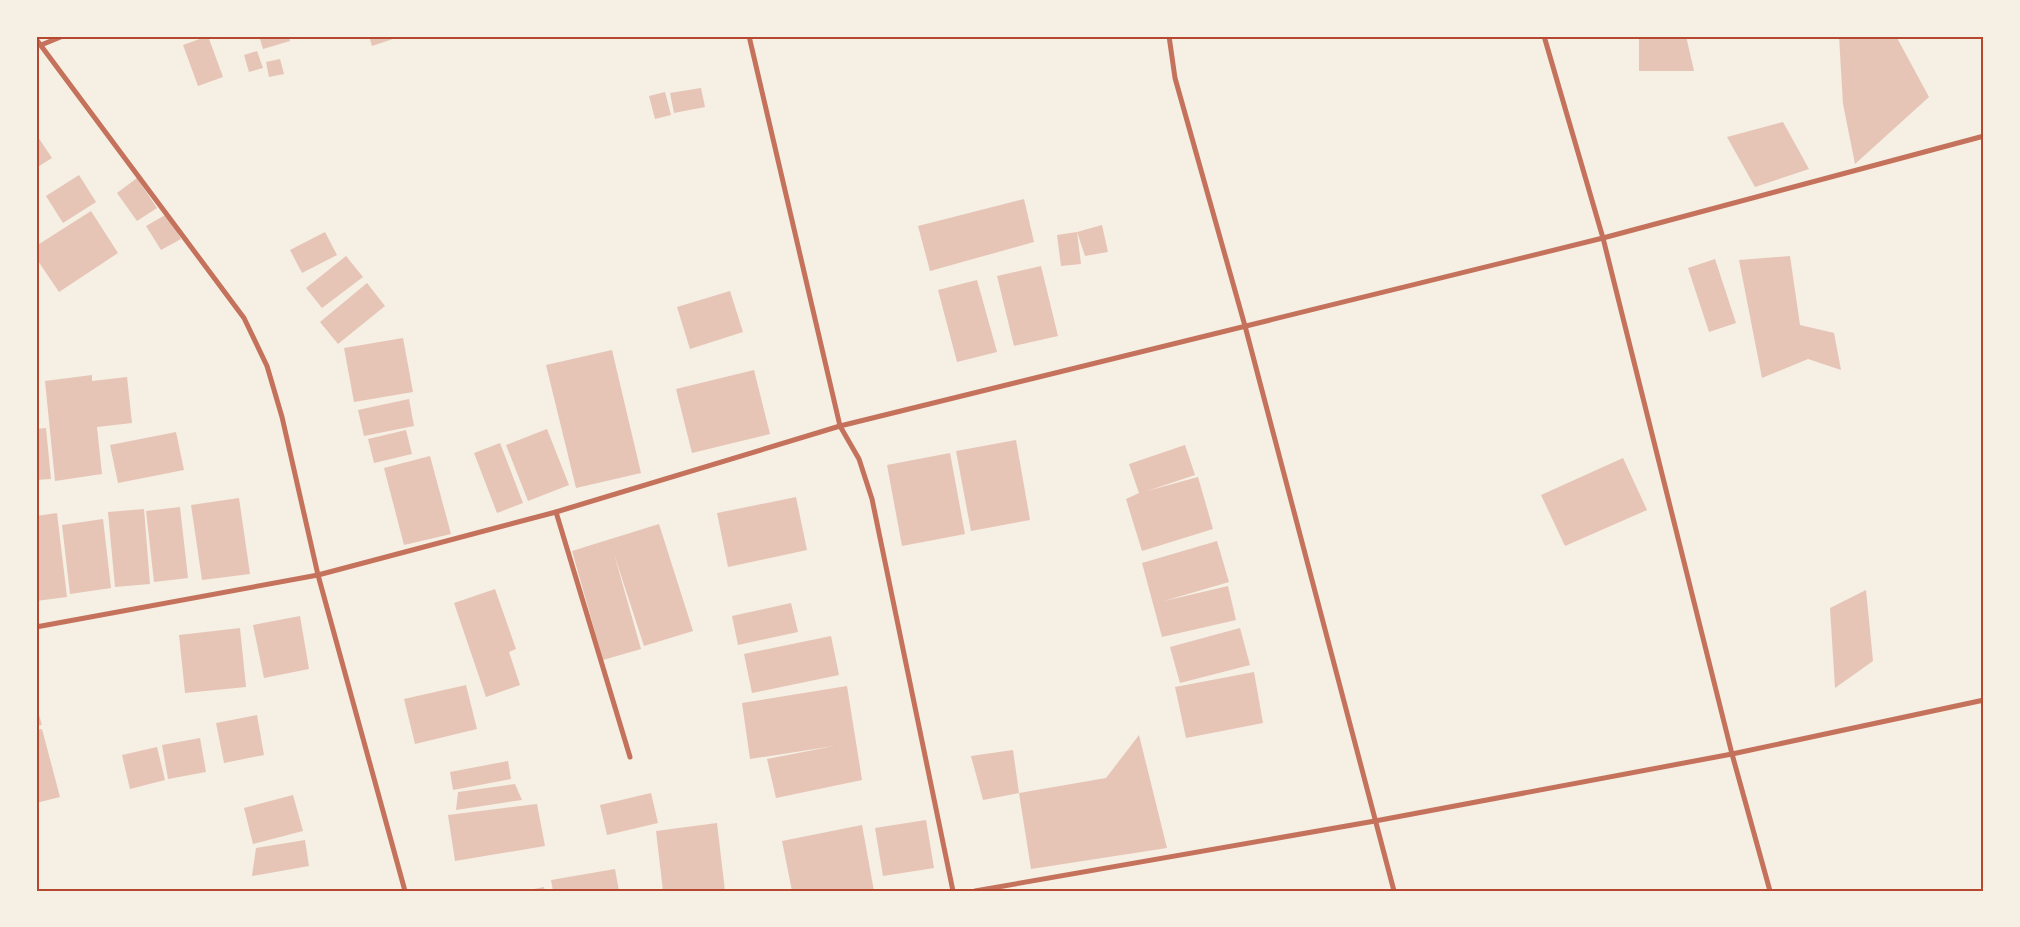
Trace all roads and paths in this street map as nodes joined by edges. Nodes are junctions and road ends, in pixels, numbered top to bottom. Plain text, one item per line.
1 (63, 36) edge
2 (749, 36) edge
3 (1169, 36) edge
4 (1544, 36) edge
5 (36, 39) edge
6 (41, 45) junction
7 (1984, 136) edge
8 (1603, 238) junction
9 (1245, 326) junction
10 (840, 426) junction
11 (556, 512) junction
12 (318, 575) junction
13 (36, 627) edge
14 (1984, 700) edge
15 (1732, 754) junction
16 (630, 757) dead end
17 (1375, 821) junction
18 (405, 891) edge
19 (953, 891) edge
20 (975, 891) edge
21 (1394, 891) edge
22 (1770, 891) edge

1 - 6 street
2 - 10 street
3 - 9 street
4 - 8 street
5 - 6 street
6 - 12 street
7 - 8 street
8 - 9 street
8 - 15 street
9 - 10 street
9 - 17 street
10 - 11 street
10 - 19 street
11 - 12 street
11 - 16 street
12 - 13 street
12 - 18 street
14 - 15 street
15 - 17 street
15 - 22 street
17 - 20 street
17 - 21 street

